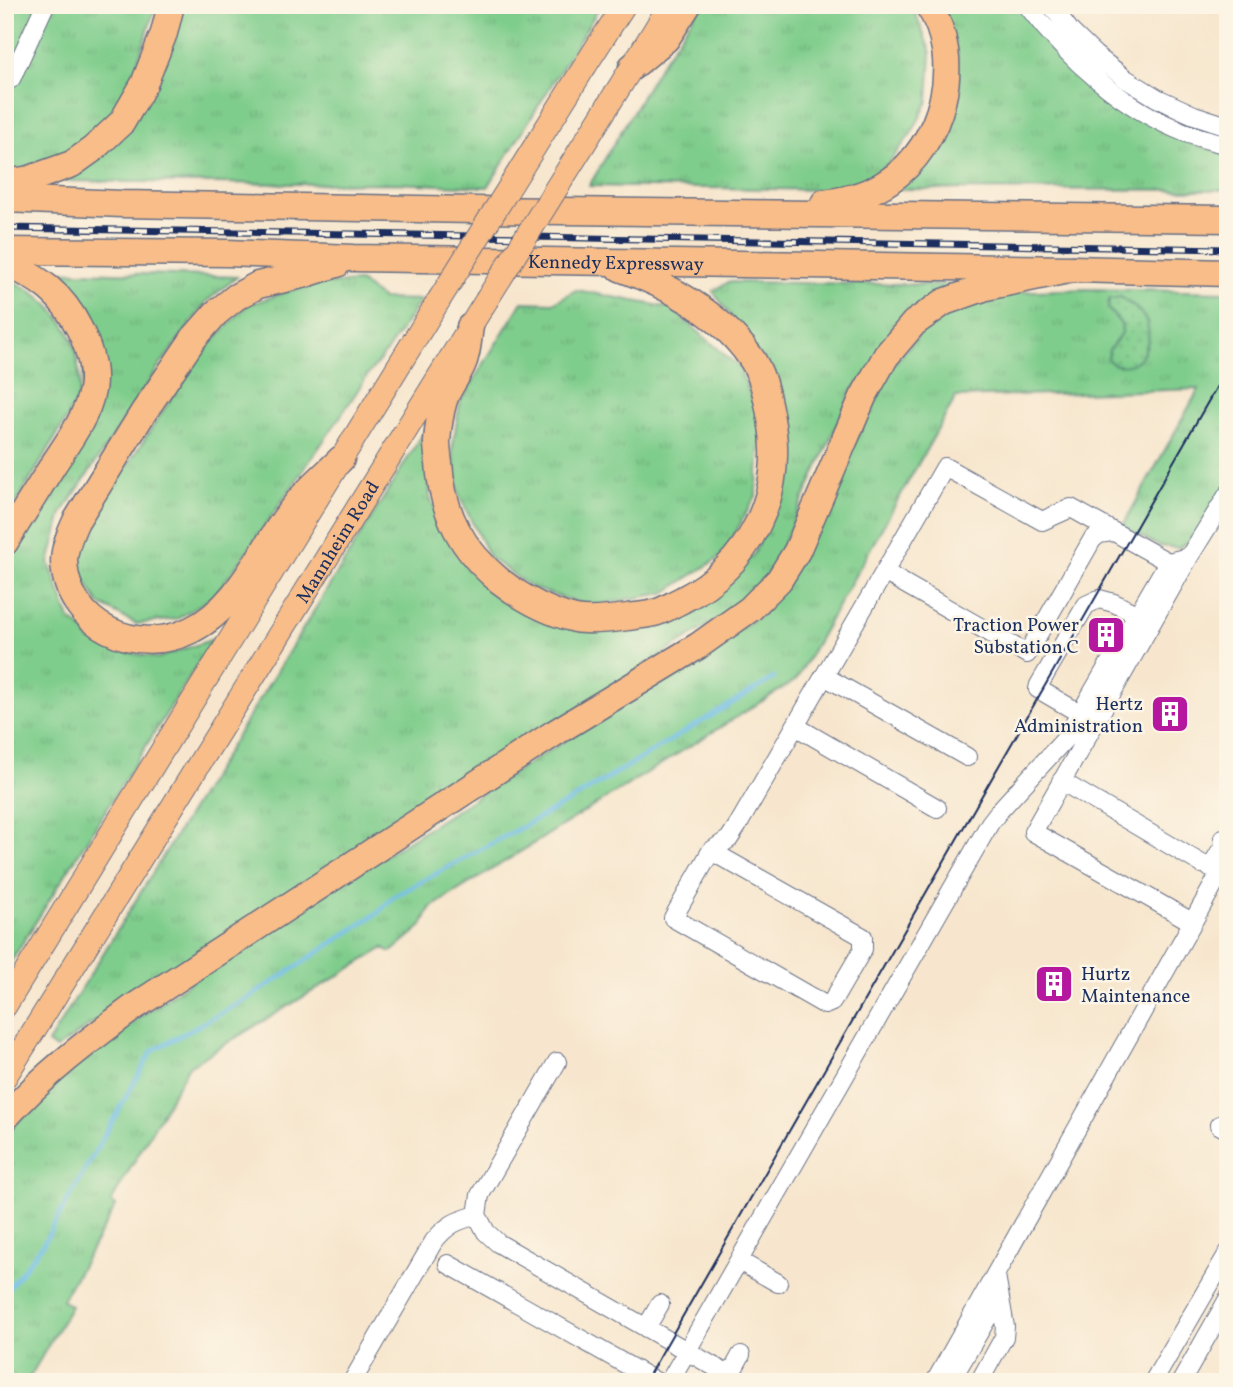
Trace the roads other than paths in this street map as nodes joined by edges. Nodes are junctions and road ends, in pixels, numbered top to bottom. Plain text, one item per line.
1 (46, 5) edge
2 (172, 5) edge
3 (624, 5) edge
4 (670, 5) edge
5 (688, 5) edge
6 (928, 5) edge
7 (1027, 5) edge
8 (1051, 5) edge
9 (632, 67) junction
10 (12, 79) dead end
11 (1228, 126) edge
12 (1228, 145) edge
13 (5, 183) edge
14 (5, 199) edge
15 (695, 212) junction
16 (1228, 219) edge
17 (5, 251) edge
18 (353, 258) junction
19 (587, 261) junction
20 (5, 263) edge
21 (1073, 269) junction
22 (1228, 273) edge
23 (470, 327) junction
24 (341, 459) junction
25 (1228, 494) edge
26 (1112, 532) junction
27 (5, 542) edge
28 (1189, 557) junction
29 (1168, 562) junction
30 (884, 572) junction
31 (1138, 615) junction
32 (824, 676) junction
33 (1081, 714) junction
34 (795, 726) junction
35 (967, 757) dead end
36 (1061, 781) junction
37 (937, 808) dead end
38 (1223, 838) dead end
39 (711, 851) junction
40 (1228, 859) edge
41 (1202, 864) dead end
42 (1187, 920) junction
43 (5, 1006) edge
44 (557, 1062) dead end
45 (5, 1077) edge
46 (5, 1118) edge
47 (477, 1215) junction
48 (1228, 1253) edge
49 (738, 1261) junction
50 (448, 1264) dead end
51 (996, 1275) junction
52 (778, 1283) dead end
53 (1228, 1300) edge
54 (660, 1304) dead end
55 (1001, 1306) junction
56 (646, 1328) junction
57 (687, 1351) junction
58 (741, 1355) dead end
59 (735, 1379) edge
60 (965, 1381) edge
61 (352, 1382) edge
62 (657, 1382) edge
63 (669, 1382) edge
64 (935, 1382) edge
65 (1153, 1382) edge
66 (1181, 1382) edge

1 - 10 street
2 - 13 highway
3 - 24 main road, Mannheim Road, bridge
4 - 9 main road, Mannheim Road
5 - 9 highway
6 - 15 highway
7 - 12 street
8 - 11 street
9 - 23 main road, Mannheim Road, bridge
14 - 15 highway
15 - 16 highway
17 - 18 highway, Kennedy Expressway
18 - 19 highway, Kennedy Expressway
18 - 24 highway
19 - 21 highway, Kennedy Expressway
19 - 23 highway
20 - 27 highway
21 - 22 highway, Kennedy Expressway
21 - 46 highway
23 - 45 main road, Mannheim Road
24 - 43 main road, Mannheim Road
25 - 28 street
26 - 29 street
26 - 30 street
26 - 30 street
28 - 29 street
28 - 36 street
29 - 31 street
30 - 32 street
31 - 33 street
31 - 33 street
32 - 34 street
32 - 35 street
33 - 49 street
34 - 37 street
34 - 39 street
36 - 41 street
36 - 42 street
38 - 42 street
39 - 39 street
40 - 42 street
42 - 51 street
44 - 47 street
47 - 56 street
47 - 61 street
48 - 65 street
49 - 52 street
49 - 57 street
50 - 62 street
51 - 55 street
51 - 64 street
53 - 66 street
54 - 56 street
55 - 60 street
55 - 60 street
56 - 57 street
57 - 59 street
57 - 63 street
58 - 59 street

